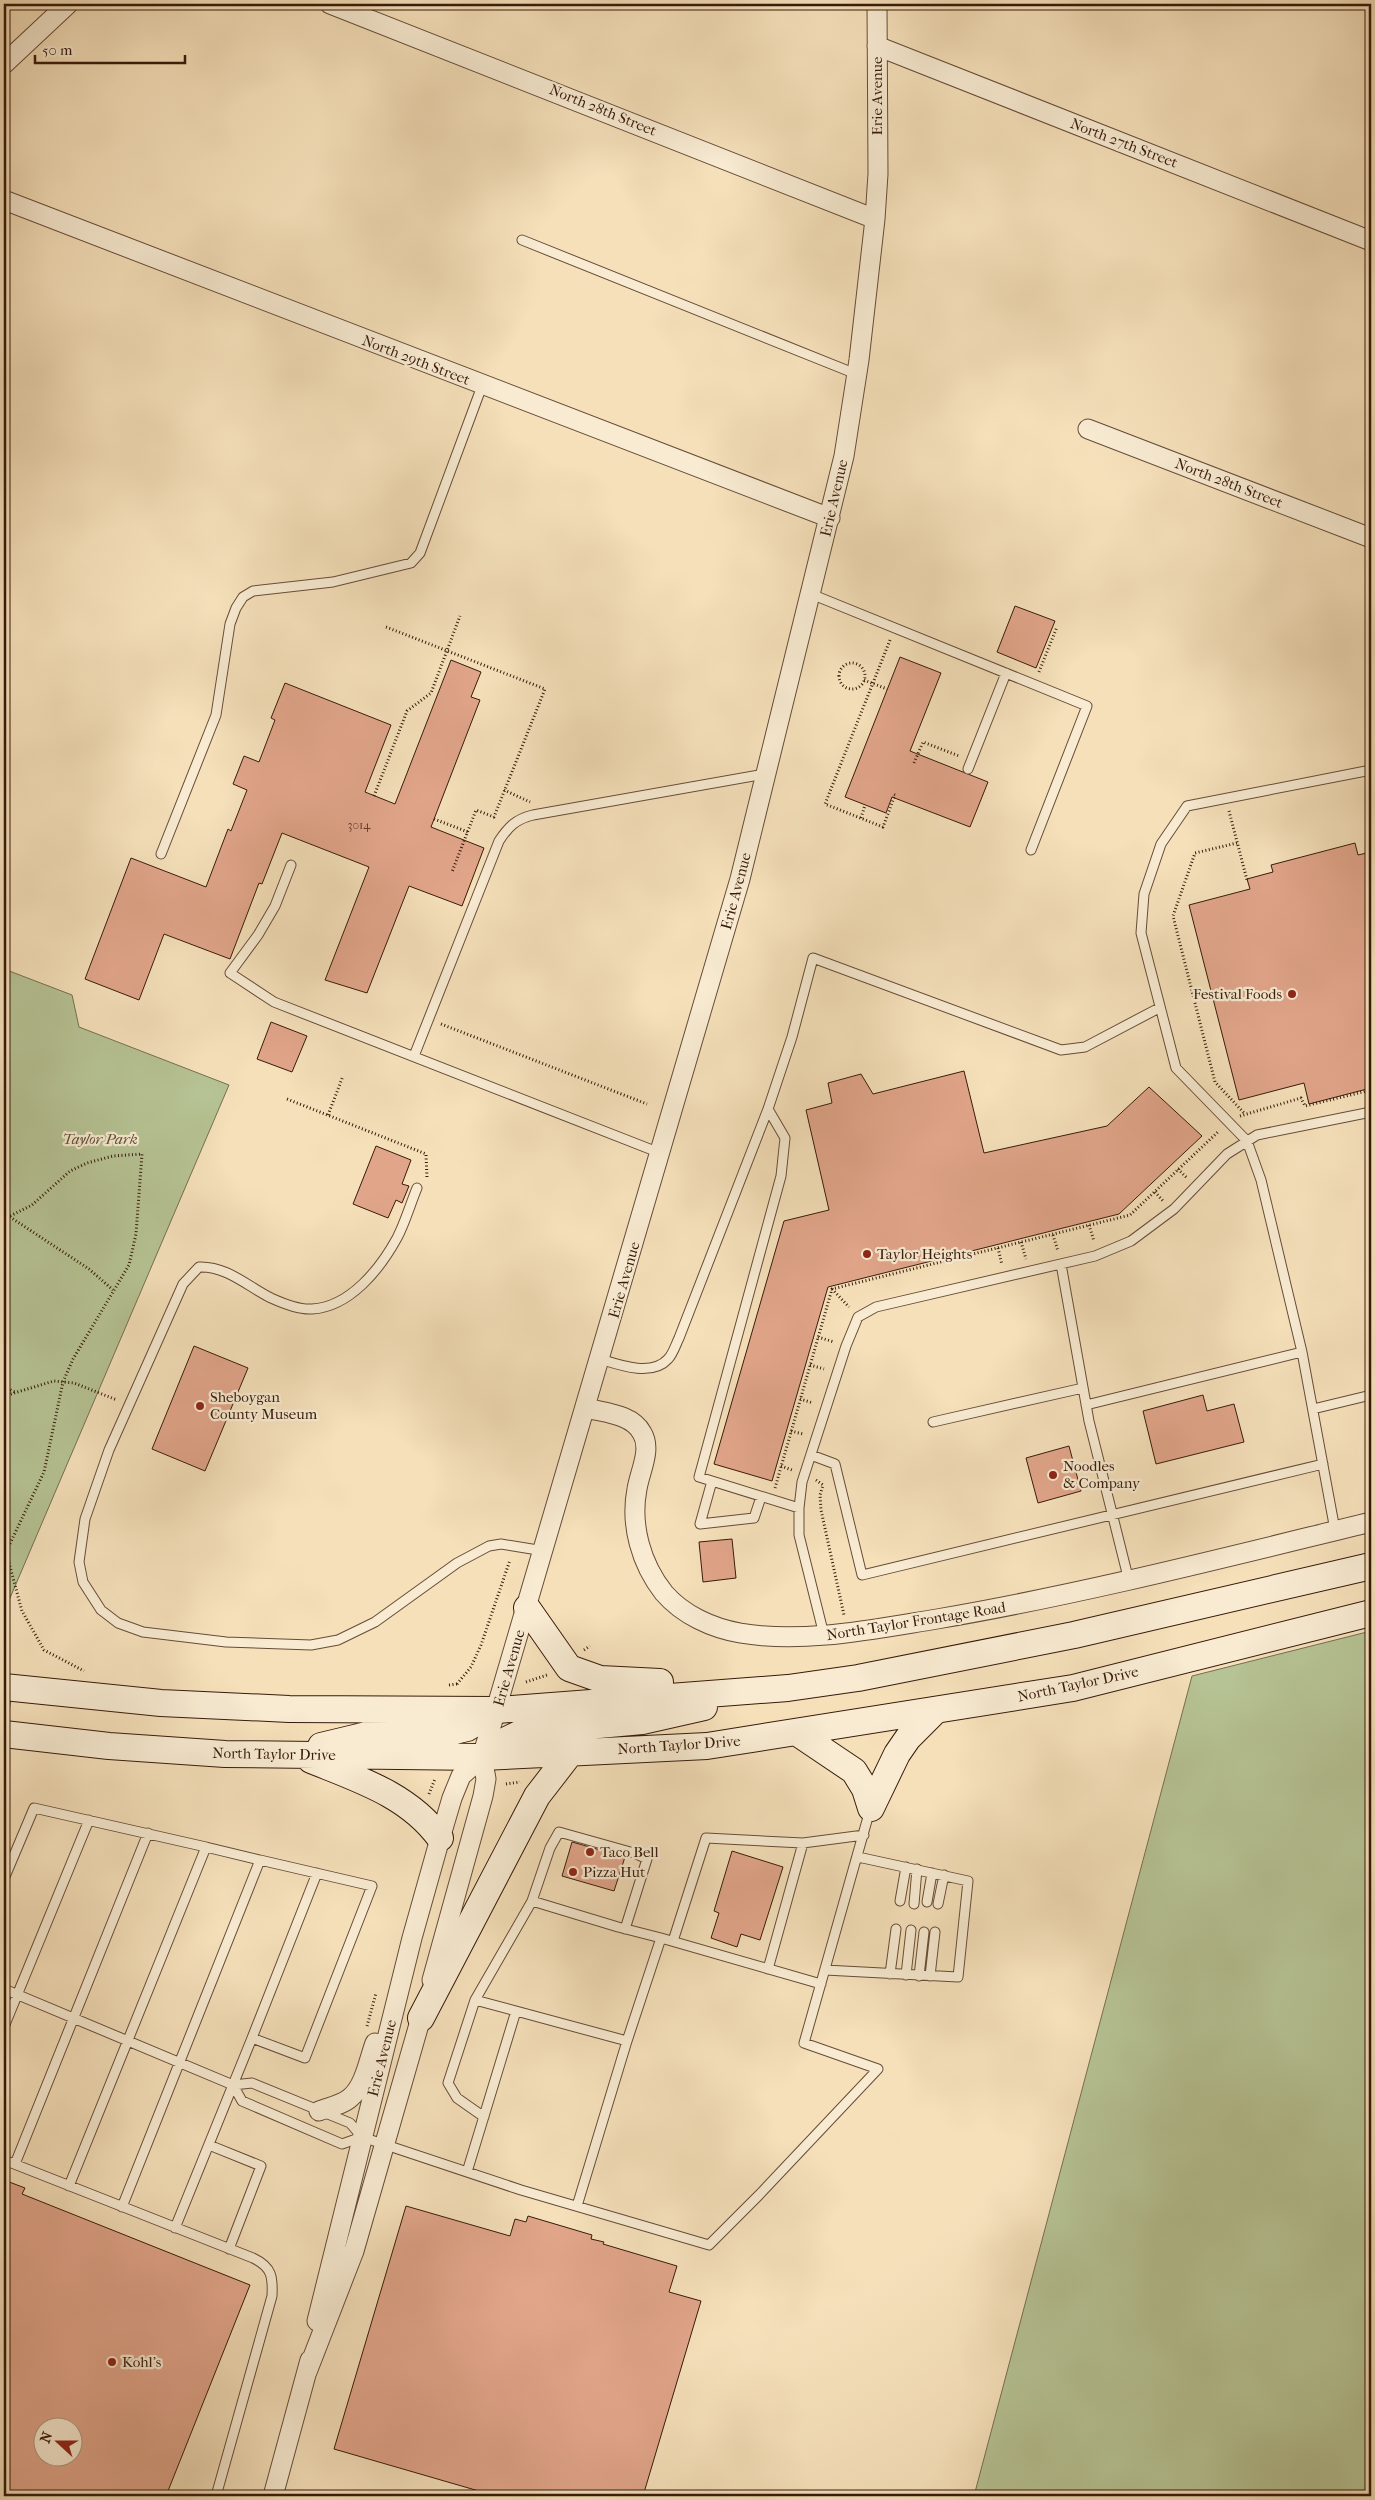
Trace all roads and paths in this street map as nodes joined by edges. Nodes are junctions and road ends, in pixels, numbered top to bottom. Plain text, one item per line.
1 (68, 4) edge
2 (330, 4) edge
3 (877, 4) edge
4 (877, 46) junction
5 (4, 64) edge
6 (4, 200) edge
7 (875, 219) junction
8 (522, 240) dead end
9 (1371, 241) edge
10 (856, 374) junction
11 (482, 386) junction
12 (1088, 428) dead end
13 (830, 518) junction
14 (1370, 533) edge
15 (811, 594) junction
16 (460, 616) dead end
17 (386, 627) dead end
18 (1057, 627) dead end
19 (895, 628) junction
20 (447, 651) junction
21 (1006, 673) junction
22 (864, 680) junction
23 (872, 684) junction
24 (1035, 684) junction
25 (887, 690) dead end
26 (914, 763) dead end
27 (970, 765) joint
28 (1371, 770) edge
29 (766, 774) junction
30 (504, 790) junction
31 (893, 794) dead end
32 (374, 796) dead end
33 (1225, 798) junction
34 (865, 806) dead end
35 (533, 815) junction
36 (861, 818) junction
37 (434, 819) dead end
38 (468, 832) junction
39 (1237, 843) junction
40 (1031, 850) dead end
41 (161, 854) dead end
42 (291, 865) dead end
43 (452, 872) dead end
44 (1247, 880) dead end
45 (1159, 1008) junction
46 (428, 1020) junction
47 (414, 1056) junction
48 (343, 1076) dead end
49 (1371, 1090) edge
50 (287, 1099) dead end
51 (646, 1104) dead end
52 (768, 1109) junction
53 (1371, 1112) edge
54 (1245, 1114) junction
55 (328, 1115) junction
56 (1228, 1122) junction
57 (1247, 1142) junction
58 (660, 1153) junction
59 (417, 1188) joint
60 (4, 1213) edge
61 (8, 1215) junction
62 (4, 1220) edge
63 (1061, 1264) junction
64 (832, 1289) junction
65 (113, 1290) junction
66 (858, 1317) junction
67 (1302, 1352) junction
68 (600, 1360) junction
69 (63, 1382) junction
70 (4, 1387) edge
71 (1083, 1388) junction
72 (16, 1392) junction
73 (1371, 1395) edge
74 (4, 1396) edge
75 (129, 1405) junction
76 (1086, 1405) junction
77 (586, 1408) junction
78 (1313, 1409) junction
79 (933, 1422) dead end
80 (810, 1455) junction
81 (1323, 1464) junction
82 (781, 1466) junction
83 (804, 1473) junction
84 (712, 1481) junction
85 (761, 1497) junction
86 (771, 1500) junction
87 (799, 1508) junction
88 (1113, 1514) junction
89 (1371, 1522) edge
90 (1336, 1530) junction
91 (544, 1551) junction
92 (1371, 1566) edge
93 (1129, 1581) junction
94 (527, 1608) junction
95 (1371, 1613) edge
96 (847, 1633) junction
97 (824, 1635) junction
98 (82, 1670) dead end
99 (550, 1673) dead end
100 (526, 1682) dead end
101 (788, 1688) junction
102 (5, 1695) edge
103 (497, 1710) junction
104 (936, 1710) junction
105 (796, 1732) junction
106 (4, 1734) edge
107 (570, 1752) junction
108 (296, 1754) junction
109 (482, 1757) junction
110 (871, 1808) junction
111 (89, 1820) junction
112 (148, 1833) junction
113 (864, 1835) junction
114 (440, 1838) junction
115 (803, 1843) junction
116 (206, 1846) junction
117 (858, 1857) junction
118 (260, 1860) junction
119 (906, 1867) junction
120 (917, 1869) junction
121 (317, 1873) junction
122 (932, 1873) junction
123 (944, 1875) junction
124 (4, 1879) edge
125 (532, 1901) junction
126 (900, 1901) dead end
127 (927, 1902) dead end
128 (914, 1904) dead end
129 (938, 1904) dead end
130 (625, 1929) junction
131 (896, 1929) dead end
132 (911, 1930) dead end
133 (924, 1932) dead end
134 (935, 1932) dead end
135 (412, 1938) junction
136 (661, 1938) junction
137 (673, 1941) junction
138 (768, 1969) junction
139 (826, 1970) junction
140 (890, 1974) junction
141 (906, 1975) junction
142 (919, 1976) junction
143 (930, 1976) junction
144 (821, 1984) junction
145 (4, 1989) edge
146 (17, 1994) junction
147 (475, 2000) junction
148 (516, 2011) junction
149 (74, 2018) junction
150 (421, 2018) junction
151 (4, 2027) edge
152 (252, 2038) junction
153 (128, 2040) junction
154 (627, 2041) junction
155 (179, 2062) junction
156 (233, 2085) junction
157 (318, 2110) junction
158 (484, 2117) junction
159 (362, 2137) junction
160 (209, 2145) junction
161 (386, 2146) junction
162 (4, 2160) edge
163 (15, 2164) junction
164 (468, 2172) junction
165 (69, 2186) junction
166 (577, 2206) junction
167 (122, 2207) junction
168 (175, 2228) junction
169 (228, 2248) junction
170 (308, 2372) junction
171 (216, 2496) edge
172 (273, 2496) edge

1 - 5 street
2 - 7 street, North 28th Street
3 - 4 street, Erie Avenue
4 - 7 street, Erie Avenue
4 - 9 street, North 27th Street
6 - 11 street, North 29th Street
7 - 10 street, Erie Avenue
8 - 10 lane
10 - 13 street, Erie Avenue
11 - 13 street, North 29th Street
11 - 41 lane
12 - 14 street, North 28th Street
13 - 15 street, Erie Avenue
15 - 19 lane
15 - 29 street, Erie Avenue
16 - 20 path
17 - 20 path
18 - 24 path
19 - 21 lane
19 - 23 path
20 - 30 path
20 - 32 path
21 - 24 lane
21 - 27 lane
22 - 22 path
22 - 23 path
23 - 25 path
23 - 36 path
24 - 40 lane
26 - 27 path
28 - 33 lane
29 - 35 lane
29 - 58 street, Erie Avenue
30 - 35 path
30 - 38 path
31 - 36 path
33 - 39 path
33 - 45 lane
34 - 36 path
35 - 46 lane
37 - 38 path
38 - 43 path
39 - 44 path
39 - 54 path
42 - 47 lane
45 - 52 lane
45 - 56 lane
46 - 47 lane
46 - 51 path
47 - 58 lane
48 - 55 path
49 - 54 path
50 - 55 path
52 - 68 lane
52 - 84 lane
53 - 57 lane
54 - 56 path
55 - 59 path
56 - 57 lane
56 - 64 path
57 - 63 lane
57 - 67 lane
58 - 68 street, Erie Avenue
59 - 75 lane
60 - 61 path
61 - 62 path
61 - 65 path
61 - 65 path
63 - 66 lane
63 - 71 lane
64 - 66 path
64 - 82 path
65 - 69 path
66 - 80 lane
67 - 76 lane
67 - 78 lane
68 - 77 street, Erie Avenue
69 - 72 path
69 - 75 path
69 - 98 path
70 - 72 path
71 - 76 lane
71 - 79 lane
72 - 74 path
73 - 78 lane
75 - 91 lane
76 - 88 lane
77 - 91 street, Erie Avenue
77 - 97 street, North Taylor Frontage Road
78 - 81 lane
80 - 83 lane
80 - 88 lane
81 - 88 lane
81 - 90 lane
82 - 83 path
82 - 86 path
83 - 87 lane
83 - 96 path
84 - 85 lane
84 - 85 lane
85 - 86 lane
86 - 87 lane
87 - 97 lane
88 - 93 lane
89 - 90 street, North Taylor Frontage Road
90 - 93 street, North Taylor Frontage Road
91 - 94 street, Erie Avenue
92 - 101 main road
93 - 96 street, North Taylor Frontage Road
94 - 101 main road
94 - 103 street, Erie Avenue
95 - 104 main road, North Taylor Drive
96 - 97 street, North Taylor Frontage Road
99 - 100 path
101 - 103 main road
101 - 109 main road
102 - 103 main road
103 - 108 main road
103 - 109 street, Erie Avenue
104 - 105 main road, North Taylor Drive
104 - 110 main road
105 - 107 main road, North Taylor Drive
105 - 110 main road
106 - 108 main road, North Taylor Drive
107 - 109 main road, North Taylor Drive
107 - 150 main road
108 - 109 main road, North Taylor Drive
108 - 114 main road
109 - 114 street, Erie Avenue
109 - 150 street, Erie Avenue
110 - 113 lane
111 - 112 lane
111 - 124 lane
111 - 146 lane
112 - 116 lane
112 - 149 lane
113 - 115 lane
113 - 117 lane
114 - 135 street, Erie Avenue
115 - 137 lane
115 - 138 lane
116 - 118 lane
116 - 153 lane
117 - 119 lane
117 - 139 lane
118 - 121 lane
118 - 155 lane
119 - 120 lane
119 - 126 lane
120 - 122 lane
120 - 128 lane
121 - 152 lane
121 - 152 lane
122 - 123 lane
122 - 127 lane
123 - 129 lane
123 - 143 lane
125 - 130 lane
125 - 130 lane
125 - 147 lane
130 - 136 lane
131 - 140 lane
132 - 141 lane
133 - 142 lane
134 - 143 lane
135 - 157 street
135 - 159 street, Erie Avenue
136 - 137 lane
136 - 154 lane
137 - 138 lane
138 - 144 lane
139 - 140 lane
139 - 144 lane
140 - 141 lane
141 - 142 lane
142 - 143 lane
144 - 166 lane
145 - 146 lane
146 - 149 lane
146 - 151 lane
147 - 148 lane
147 - 158 lane
148 - 154 lane
148 - 158 lane
149 - 153 lane
149 - 163 lane
150 - 161 street, Erie Avenue
152 - 156 lane
153 - 155 lane
153 - 165 lane
154 - 166 lane
155 - 156 lane
155 - 167 lane
156 - 157 lane
156 - 159 lane
156 - 160 lane
157 - 159 lane
158 - 164 lane
159 - 161 lane
159 - 170 street, Erie Avenue
160 - 168 lane
160 - 169 lane
161 - 164 lane
161 - 170 street, Erie Avenue
162 - 163 lane
163 - 165 lane
164 - 166 lane
165 - 167 lane
167 - 168 lane
168 - 169 lane
169 - 171 lane
170 - 172 street, Erie Avenue

